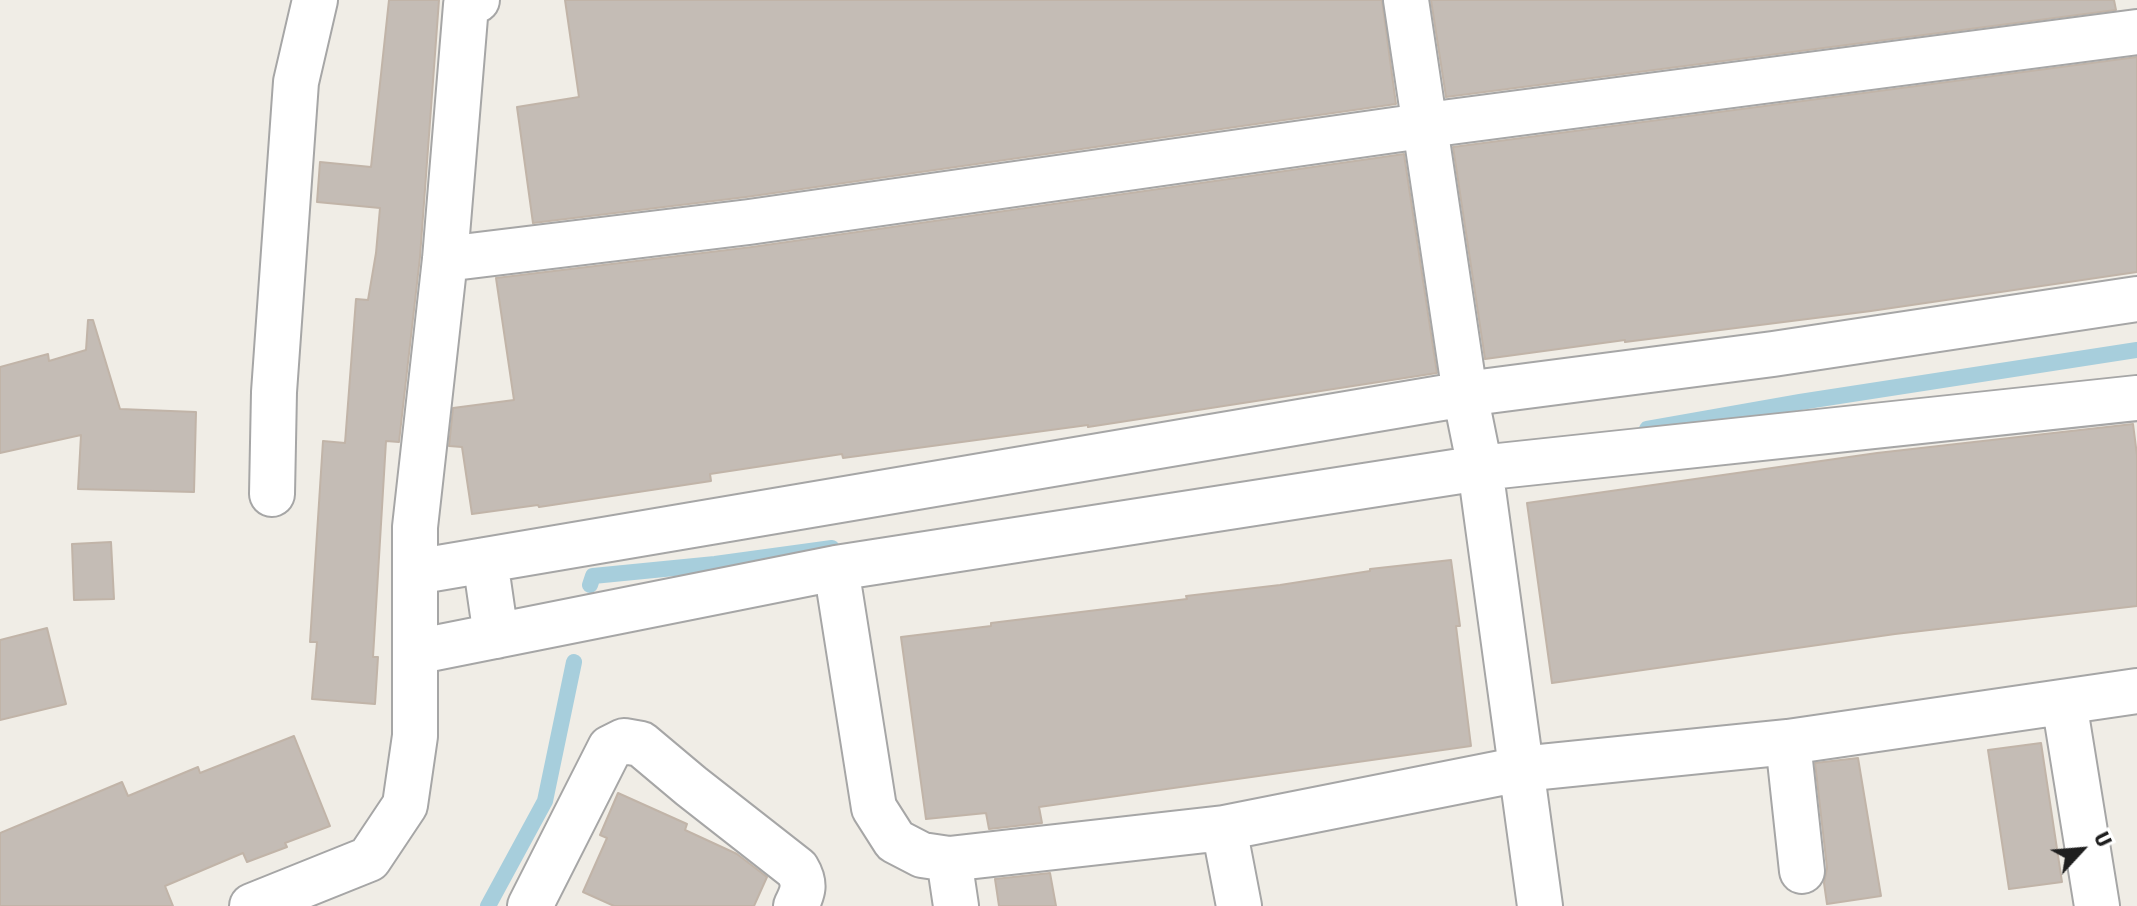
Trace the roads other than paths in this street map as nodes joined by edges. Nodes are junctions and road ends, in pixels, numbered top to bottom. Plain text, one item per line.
1 (315, 0) edge
2 (1406, 0) edge
3 (470, 2) edge
4 (2137, 32) edge
5 (1424, 126) junction
6 (445, 259) junction
7 (2137, 299) edge
8 (2137, 398) edge
9 (1466, 401) junction
10 (1478, 460) junction
11 (272, 494) dead end
12 (485, 560) junction
13 (836, 568) junction
14 (415, 572) junction
15 (496, 636) junction
16 (415, 652) junction
17 (2137, 691) edge
18 (2064, 702) junction
19 (1788, 742) junction
20 (1521, 769) junction
21 (1224, 828) junction
22 (949, 859) junction
23 (1802, 871) dead end
24 (252, 906) edge
25 (530, 906) edge
26 (796, 906) edge
27 (956, 906) edge
28 (1239, 906) edge
29 (1540, 906) edge
30 (2097, 906) edge

1 - 11 street
2 - 5 street
3 - 6 street
4 - 5 street
5 - 6 street
5 - 9 street
6 - 14 street
7 - 9 street
8 - 10 street
9 - 10 street
9 - 12 street
10 - 13 street
10 - 20 street
12 - 14 street
12 - 15 street
13 - 15 street
13 - 22 street
14 - 16 street
15 - 16 street
16 - 24 street
17 - 18 street
18 - 19 street
18 - 30 street
19 - 20 street
19 - 23 street
20 - 21 street
20 - 29 street
21 - 22 street
21 - 28 street
22 - 27 street
25 - 26 street

